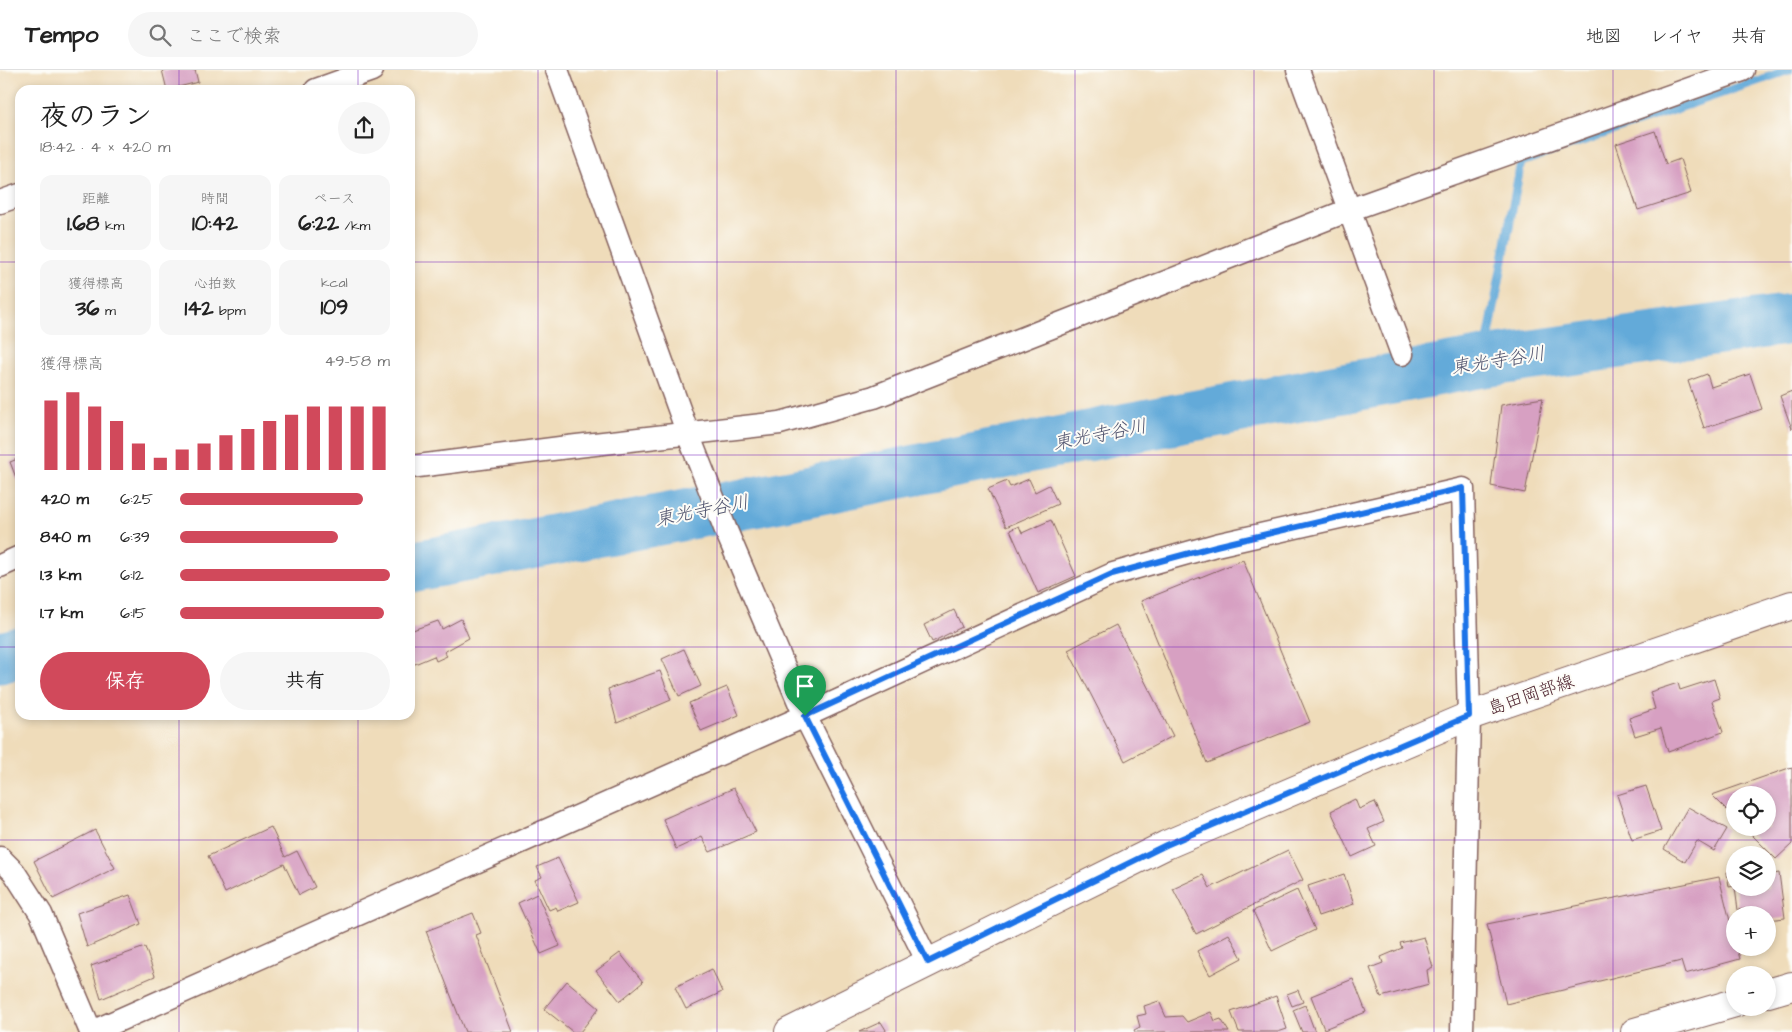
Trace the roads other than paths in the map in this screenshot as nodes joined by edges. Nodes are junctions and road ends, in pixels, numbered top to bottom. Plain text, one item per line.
1 (372, 70) edge
2 (557, 70) edge
3 (1298, 70) edge
4 (1743, 70) edge
5 (1689, 79) edge
6 (330, 85) edge
7 (15, 197) edge
8 (0, 202) edge
9 (1349, 210) junction
10 (1402, 354) dead end
11 (688, 434) junction
12 (415, 465) edge
13 (15, 559) edge
14 (0, 566) edge
15 (1792, 606) edge
16 (805, 716) junction
17 (1469, 716) junction
18 (0, 858) edge
19 (928, 962) junction
20 (1792, 986) edge
21 (1776, 991) edge
22 (1726, 1005) edge
23 (92, 1032) edge
24 (789, 1032) edge
25 (1462, 1032) edge
26 (1635, 1032) edge

1 - 6 street
2 - 11 street
3 - 9 street
4 - 5 street
5 - 9 street
7 - 8 street
9 - 10 street
9 - 11 street
11 - 12 street
11 - 16 street
13 - 14 street
15 - 17 main road, 島田岡部線
16 - 17 street
16 - 19 street
16 - 23 street
17 - 19 main road, 島田岡部線
17 - 25 street
18 - 23 street
19 - 24 main road, 島田岡部線
20 - 21 main road
22 - 26 main road

